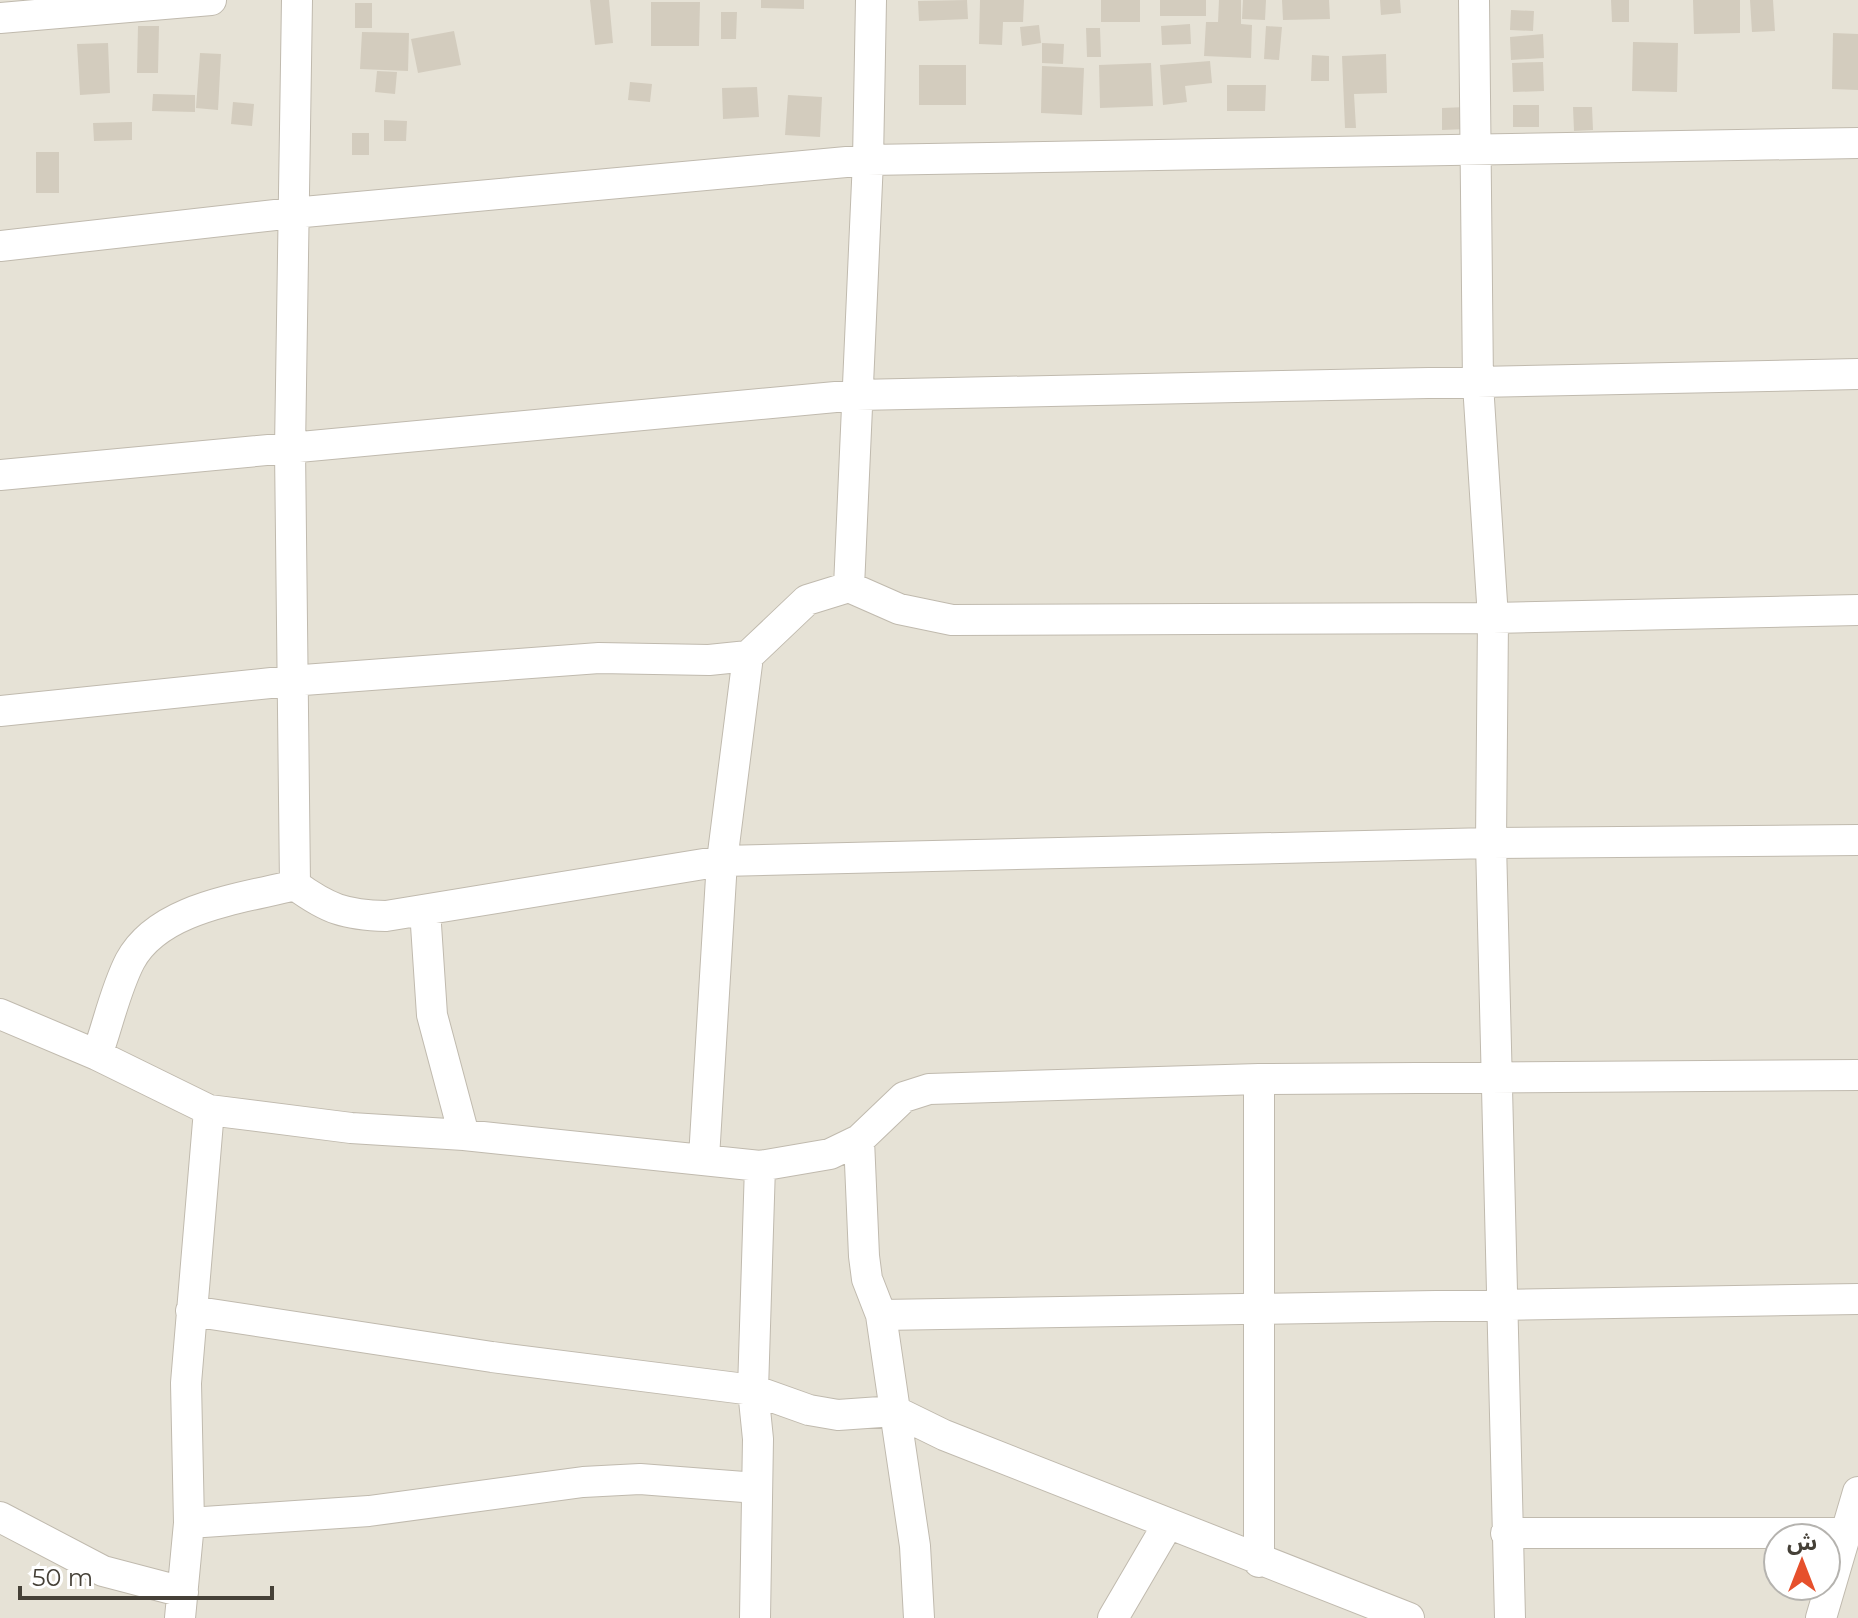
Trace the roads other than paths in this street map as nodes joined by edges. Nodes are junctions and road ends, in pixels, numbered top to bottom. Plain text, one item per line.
1 (211, 0) edge
2 (297, 0) edge
3 (871, 0) edge
4 (1474, 0) edge
5 (0, 18) edge
6 (1858, 143) edge
7 (1476, 152) junction
8 (868, 160) junction
9 (293, 213) junction
10 (0, 246) edge
11 (1858, 374) edge
12 (1478, 384) junction
13 (857, 395) junction
14 (290, 449) junction
15 (0, 475) edge
16 (849, 587) junction
17 (1858, 610) edge
18 (1493, 618) junction
19 (748, 656) junction
20 (290, 681) junction
21 (0, 711) edge
22 (1858, 840) edge
23 (1491, 843) junction
24 (722, 861) junction
25 (295, 885) junction
26 (425, 910) junction
27 (0, 1014) edge
28 (97, 1055) junction
29 (1858, 1075) edge
30 (1499, 1078) junction
31 (1259, 1079) junction
32 (209, 1110) junction
33 (464, 1135) junction
34 (859, 1140) junction
35 (704, 1158) junction
36 (760, 1166) junction
37 (1858, 1299) edge
38 (1261, 1307) junction
39 (1500, 1307) junction
40 (191, 1311) junction
41 (881, 1315) junction
42 (753, 1390) junction
43 (895, 1411) junction
44 (757, 1488) junction
45 (1858, 1492) edge
46 (0, 1517) edge
47 (189, 1523) junction
48 (1168, 1524) junction
49 (1506, 1533) junction
50 (1844, 1533) junction
51 (1259, 1562) junction
52 (181, 1605) edge
53 (755, 1618) edge
54 (919, 1618) edge
55 (1113, 1618) edge
56 (1409, 1618) edge
57 (1510, 1618) edge
58 (1821, 1618) edge

1 - 5 street
2 - 9 street
3 - 8 street
4 - 7 street
6 - 7 street
7 - 8 street
7 - 12 street
8 - 9 street
8 - 13 street
9 - 10 street
9 - 14 street
11 - 12 street
12 - 13 street
12 - 18 street
13 - 14 street
13 - 16 street
14 - 15 street
14 - 20 street
16 - 18 street
16 - 19 street
17 - 18 street
18 - 23 street
19 - 20 street
19 - 24 street
20 - 21 street
20 - 25 street
22 - 23 street
23 - 24 street
23 - 30 street
24 - 26 street
24 - 35 street
25 - 26 street
25 - 28 street
26 - 33 street
27 - 28 street
28 - 32 street
29 - 30 street
30 - 31 street
30 - 39 street
31 - 34 street
31 - 38 street
32 - 33 street
32 - 40 street
33 - 35 street
34 - 36 street
34 - 41 street
35 - 36 street
36 - 42 street
37 - 39 street
38 - 39 street
38 - 41 street
38 - 51 street
39 - 49 street
40 - 42 street
40 - 47 street
41 - 43 street
42 - 43 street
42 - 44 street
43 - 48 street
43 - 54 street
44 - 47 street
44 - 53 street
45 - 50 street
46 - 52 street
47 - 52 street
48 - 51 street
48 - 55 street
49 - 50 street
49 - 57 street
50 - 58 street
51 - 56 street

